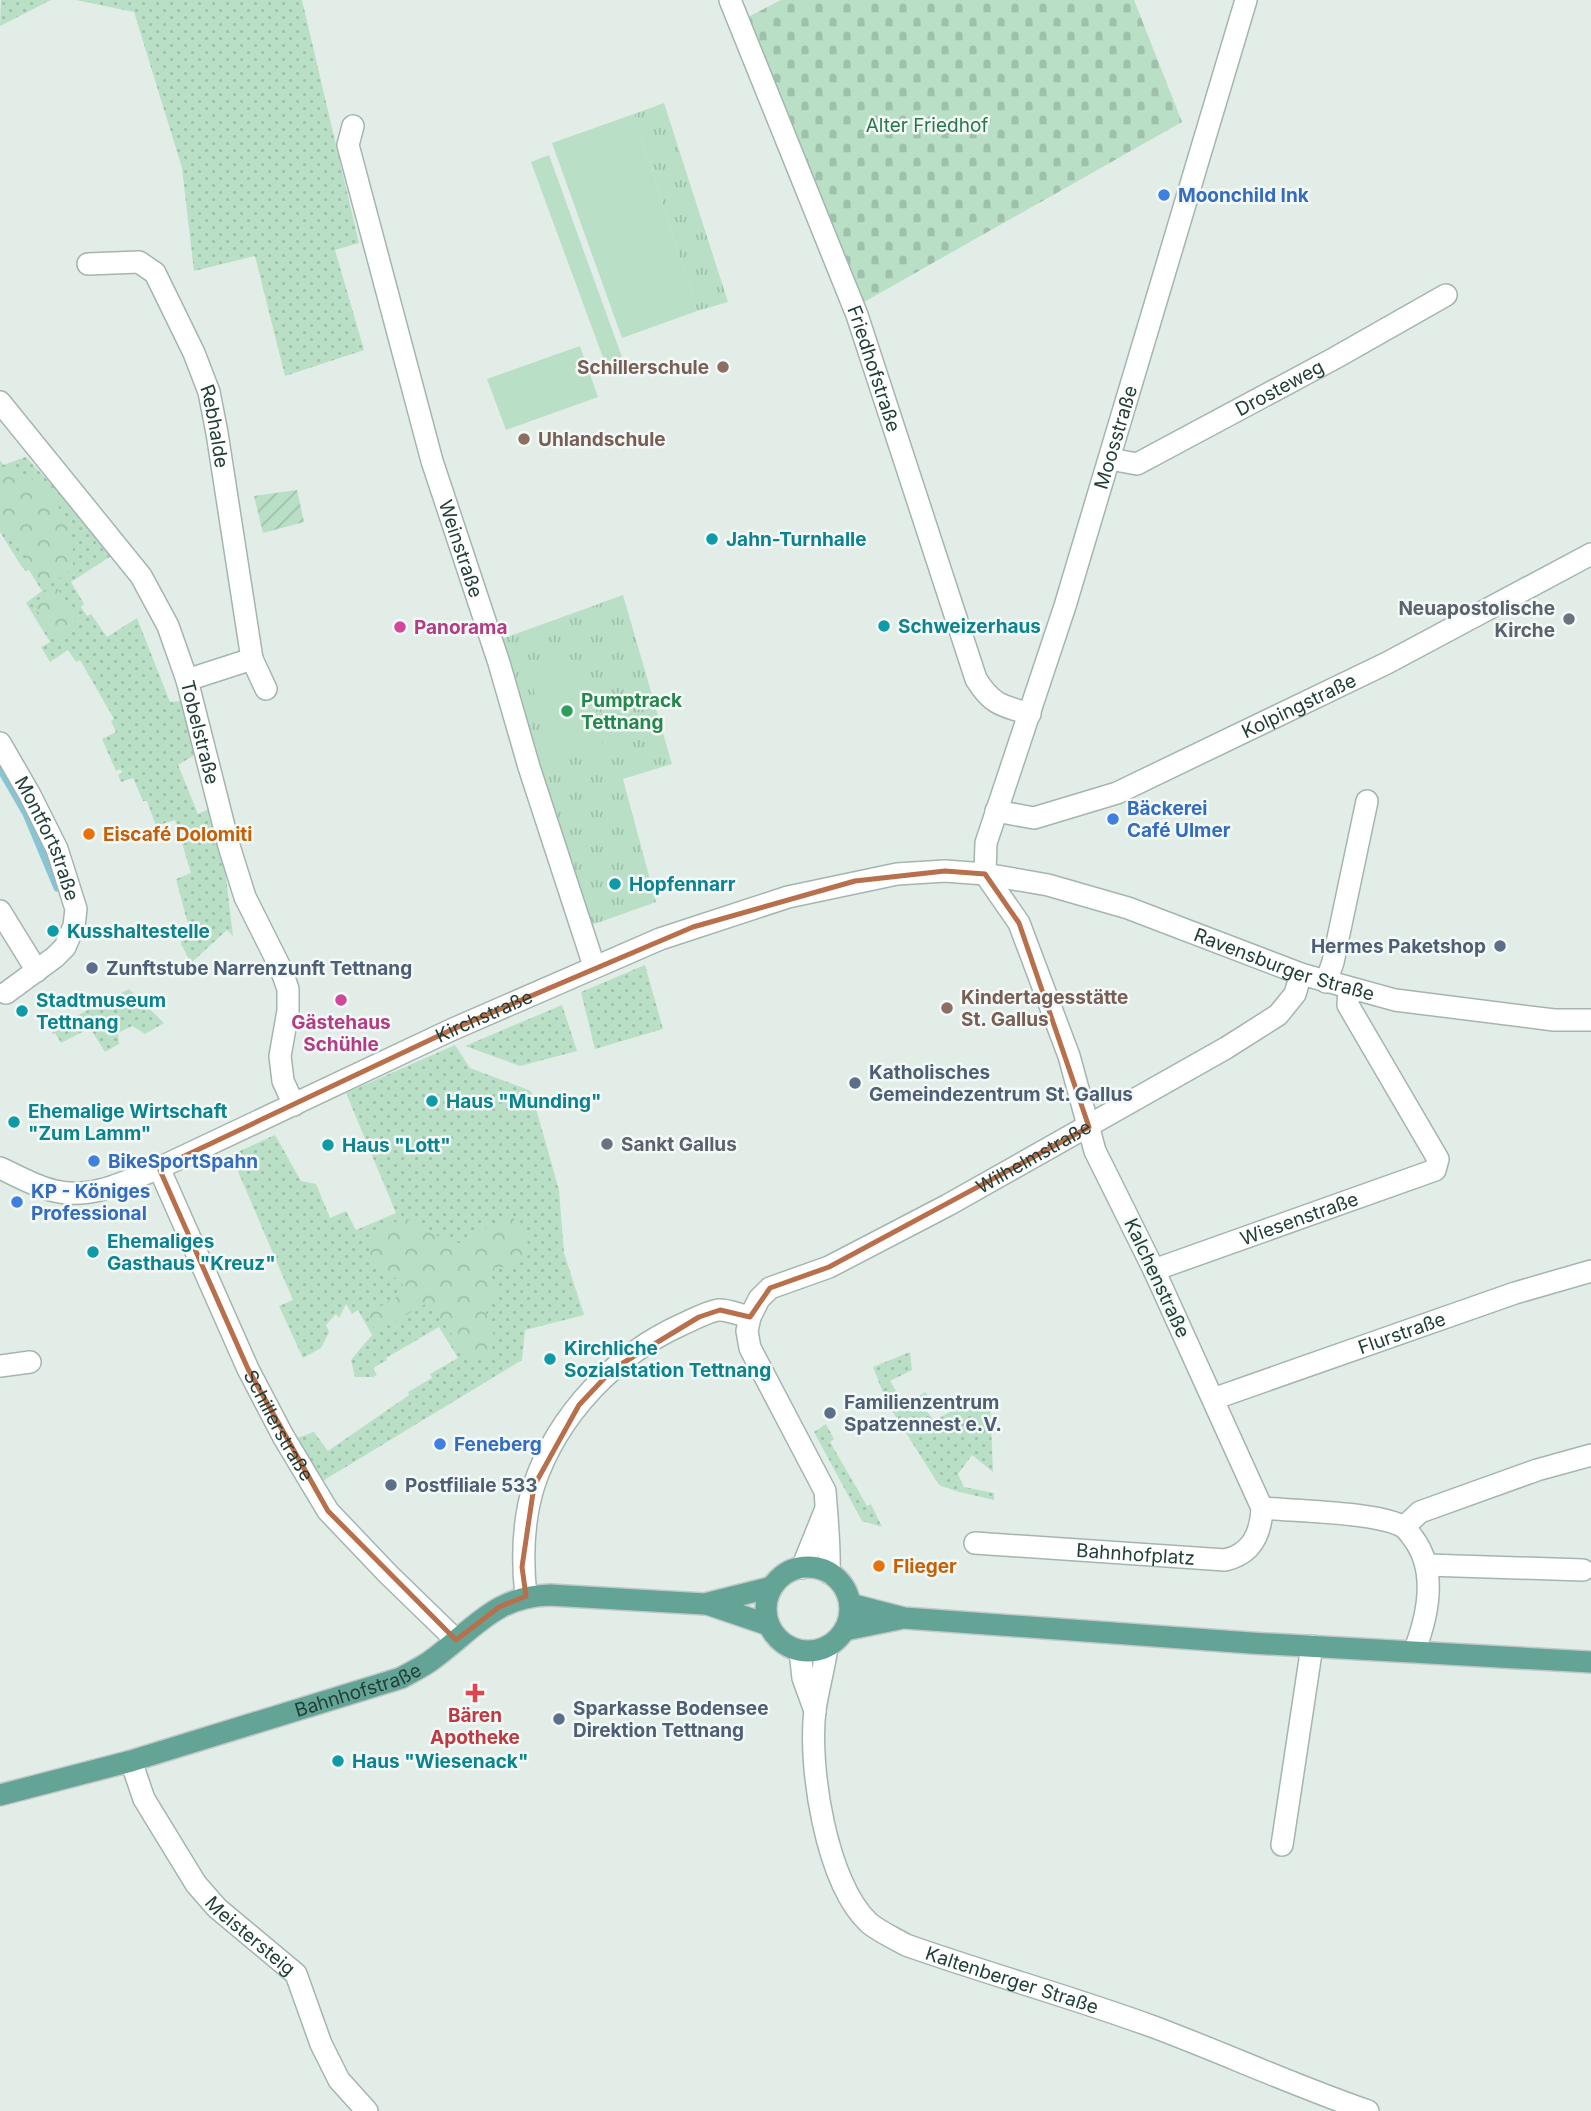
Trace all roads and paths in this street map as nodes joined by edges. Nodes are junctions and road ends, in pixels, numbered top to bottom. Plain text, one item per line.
1 (730, 0) edge
2 (1246, 0) edge
3 (353, 126) dead end
4 (88, 264) dead end
5 (1446, 295) dead end
6 (0, 401) edge
7 (1110, 459) junction
8 (1591, 554) edge
9 (252, 659) junction
10 (187, 680) junction
11 (266, 689) dead end
12 (1030, 714) junction
13 (0, 743) edge
14 (1367, 801) dead end
15 (996, 811) junction
16 (985, 874) junction
17 (0, 911) edge
18 (594, 966) junction
19 (37, 971) junction
20 (1301, 974) junction
21 (1326, 982) junction
22 (1349, 988) junction
23 (6, 993) dead end
24 (1591, 1020) edge
25 (294, 1105) junction
26 (1089, 1127) junction
27 (0, 1168) edge
28 (159, 1168) junction
29 (1154, 1270) junction
30 (1591, 1271) edge
31 (750, 1317) junction
32 (30, 1362) dead end
33 (0, 1366) edge
34 (1213, 1399) junction
35 (1591, 1455) edge
36 (1262, 1508) junction
37 (825, 1511) junction
38 (1404, 1527) junction
39 (975, 1543) dead end
40 (1427, 1565) junction
41 (802, 1568) junction
42 (1583, 1570) dead end
43 (829, 1573) junction
44 (772, 1587) junction
45 (526, 1596) junction
46 (705, 1604) junction
47 (850, 1604) junction
48 (904, 1618) junction
49 (769, 1625) junction
50 (845, 1630) junction
51 (456, 1640) junction
52 (1312, 1646) junction
53 (827, 1647) junction
54 (800, 1651) junction
55 (1414, 1651) junction
56 (1591, 1662) edge
57 (815, 1711) junction
58 (131, 1761) junction
59 (0, 1796) edge
60 (1282, 1845) dead end
61 (367, 2111) edge
62 (1367, 2111) edge

1 - 12 street, Friedhofstraße
2 - 7 street, Moosstraße
3 - 18 street, Weinstraße
4 - 9 street, Rebhalde
5 - 7 street, Drosteweg
6 - 10 street, Tobelstraße
7 - 12 street, Moosstraße
8 - 15 street, Kolpingstraße
9 - 10 street
9 - 11 street, Rebhalde
10 - 25 street, Tobelstraße
12 - 15 street, Moosstraße
13 - 19 street, Montfortstraße
14 - 21 street
15 - 16 street, Moosstraße
16 - 18 street, Kirchstraße
16 - 20 street, Ravensburger Straße
16 - 26 street, Kalchenstraße
17 - 19 street
18 - 25 street, Kirchstraße
19 - 23 street, Montfortstraße
20 - 21 street, Ravensburger Straße
20 - 26 street, Wilhelmstraße
21 - 22 street, Ravensburger Straße
22 - 24 street, Ravensburger Straße
22 - 29 street, Wiesenstraße
25 - 28 street, Kirchstraße
26 - 29 street, Kalchenstraße
26 - 31 street, Wilhelmstraße
27 - 28 street, Kirchstraße
28 - 51 street, Schillerstraße
29 - 34 street, Kalchenstraße
30 - 34 street, Flurstraße
31 - 37 street
31 - 45 street
32 - 33 street
34 - 36 street, Kalchenstraße
35 - 38 street
36 - 38 street
36 - 39 street, Bahnhofplatz
37 - 41 street
37 - 43 street
38 - 40 street
40 - 42 street
40 - 55 street
41 - 43 main road
41 - 44 main road, Bahnhofstraße
43 - 47 main road
44 - 46 main road, Bahnhofstraße
44 - 49 main road
45 - 46 main road, Bahnhofstraße
45 - 51 main road, Bahnhofstraße
46 - 49 main road, Bahnhofstraße
47 - 48 main road
47 - 50 main road
48 - 50 main road
48 - 52 main road
49 - 54 main road, Bahnhofstraße
50 - 53 main road
51 - 58 main road, Bahnhofstraße
52 - 55 main road
52 - 60 street
53 - 54 main road
53 - 57 street, Kaltenberger Straße
54 - 57 street, Kaltenberger Straße
55 - 56 main road
57 - 62 street, Kaltenberger Straße
58 - 59 main road, Bahnhofstraße
58 - 61 street, Meistersteig

